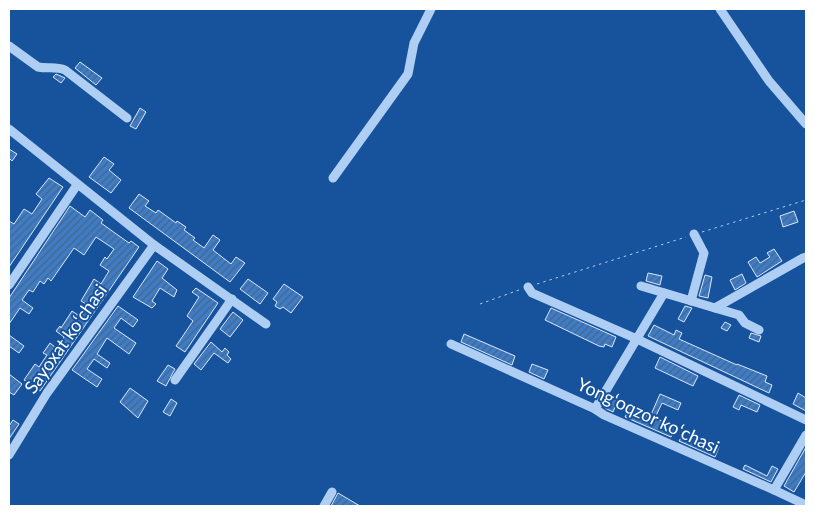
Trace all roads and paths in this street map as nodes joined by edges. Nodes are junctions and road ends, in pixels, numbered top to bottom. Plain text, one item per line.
1 (431, 9) edge
2 (720, 9) edge
3 (9, 46) edge
4 (126, 118) dead end
5 (806, 124) edge
6 (9, 129) edge
7 (333, 178) dead end
8 (77, 185) junction
9 (806, 200) edge
10 (694, 234) junction
11 (154, 244) junction
12 (806, 257) edge
13 (9, 285) edge
14 (641, 286) dead end
15 (528, 288) junction
16 (664, 293) junction
17 (232, 300) junction
18 (691, 301) junction
19 (480, 304) dead end
20 (715, 308) junction
21 (266, 324) dead end
22 (759, 330) dead end
23 (637, 339) junction
24 (451, 344) dead end
25 (175, 380) dead end
26 (596, 409) junction
27 (806, 420) edge
28 (806, 435) edge
29 (9, 455) edge
30 (774, 490) junction
31 (332, 492) dead end
32 (806, 505) edge
33 (324, 506) edge

1 - 7 street
2 - 5 street
3 - 4 street
6 - 8 street
8 - 11 street
8 - 13 street
9 - 10 path
10 - 15 path
10 - 18 street
11 - 17 street
11 - 29 street, Sayoxat koʻchasi
12 - 20 street
14 - 16 street
15 - 19 path
15 - 23 street
16 - 18 street
16 - 23 street
17 - 21 street
17 - 25 street
18 - 20 street
20 - 22 street
23 - 26 street
23 - 27 street
24 - 26 street, Yongʻoqzor koʻchasi
26 - 30 street, Yongʻoqzor koʻchasi
28 - 30 street
30 - 32 street, Yongʻoqzor koʻchasi
31 - 33 street

